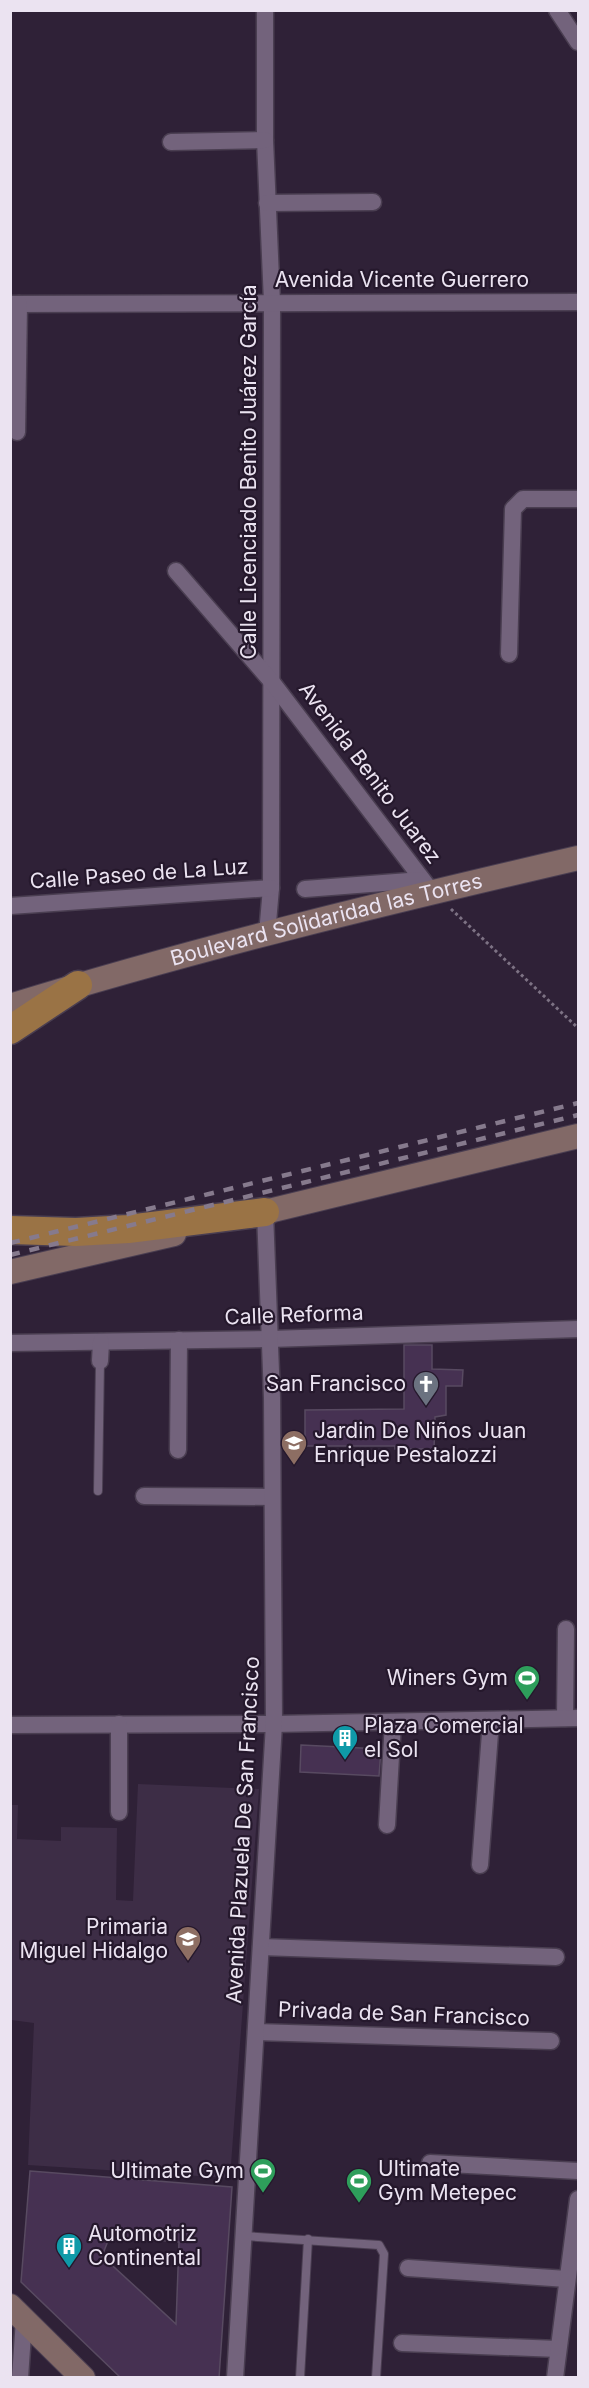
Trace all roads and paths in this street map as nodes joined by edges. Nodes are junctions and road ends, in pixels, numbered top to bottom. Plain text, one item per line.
1 (265, 10) edge
2 (557, 10) edge
3 (579, 42) edge
4 (265, 140) junction
5 (171, 142) dead end
6 (373, 202) dead end
7 (267, 203) junction
8 (272, 302) junction
9 (579, 302) edge
10 (15, 304) edge
11 (17, 432) dead end
12 (579, 499) edge
13 (176, 571) dead end
14 (509, 654) dead end
15 (272, 682) junction
16 (579, 858) edge
17 (427, 886) junction
18 (271, 888) junction
19 (305, 889) dead end
20 (10, 906) edge
21 (267, 934) junction
22 (78, 986) junction
23 (10, 1006) edge
24 (579, 1028) edge
25 (10, 1030) edge
26 (579, 1136) edge
27 (266, 1212) junction
28 (10, 1230) edge
29 (10, 1272) edge
30 (579, 1329) edge
31 (270, 1339) junction
32 (180, 1340) junction
33 (101, 1342) junction
34 (10, 1343) edge
35 (100, 1361) joint
36 (178, 1450) dead end
37 (98, 1491) dead end
38 (144, 1496) dead end
39 (272, 1497) junction
40 (566, 1629) dead end
41 (572, 1718) edge
42 (491, 1720) junction
43 (393, 1722) junction
44 (119, 1724) junction
45 (274, 1724) junction
46 (10, 1725) edge
47 (118, 1812) dead end
48 (387, 1825) dead end
49 (480, 1865) dead end
50 (261, 1947) junction
51 (556, 1957) dead end
52 (256, 2032) junction
53 (552, 2041) dead end
54 (430, 2163) dead end
55 (579, 2171) edge
56 (579, 2199) edge
57 (244, 2236) junction
58 (309, 2239) junction
59 (408, 2268) dead end
60 (567, 2279) junction
61 (17, 2313) edge
62 (402, 2343) dead end
63 (558, 2349) junction
64 (20, 2378) edge
65 (83, 2378) edge
66 (235, 2378) edge
67 (300, 2378) edge
68 (376, 2378) edge
69 (555, 2378) edge

1 - 4 street, Calle Licenciado Benito Juárez García
2 - 3 street
4 - 5 street
4 - 7 street, Calle Licenciado Benito Juárez García
6 - 7 street
7 - 8 street, Calle Licenciado Benito Juárez García
8 - 9 street, Avenida Vicente Guerrero
8 - 10 street, Avenida Vicente Guerrero
8 - 15 street, Calle Licenciado Benito Juárez García
10 - 11 street
12 - 14 street
13 - 15 street, Avenida Benito Juarez
15 - 17 street, Avenida Benito Juarez
15 - 18 street, Calle Licenciado Benito Juárez García
16 - 17 main road, Boulevard Solidaridad las Torres
17 - 19 street
17 - 21 main road, Boulevard Solidaridad las Torres
17 - 24 path
18 - 20 street, Calle Paseo de La Luz
18 - 21 street, Calle Licenciado Benito Juárez García
21 - 22 main road, Boulevard Solidaridad las Torres
22 - 23 main road, Boulevard Solidaridad las Torres
22 - 25 highway, Boulevard Solidaridad las Torres
26 - 27 main road
27 - 28 highway
27 - 29 main road
27 - 31 street, Avenida Plazuela De San Francisco
30 - 31 street, Calle Reforma
31 - 32 street, Calle Reforma
31 - 39 street, Avenida Plazuela De San Francisco
32 - 33 street, Calle Reforma
32 - 36 street
33 - 34 street, Calle Reforma
33 - 35 street
35 - 37 lane
38 - 39 street
39 - 45 street, Avenida Plazuela De San Francisco
40 - 41 street
41 - 42 street
42 - 43 street
42 - 49 street
43 - 45 street
43 - 48 street
44 - 45 street
44 - 46 street
44 - 47 street
45 - 50 street, Avenida Plazuela De San Francisco
50 - 51 street
50 - 52 street, Avenida Plazuela De San Francisco
52 - 53 street, Privada de San Francisco
52 - 57 street, Avenida Plazuela De San Francisco
54 - 55 street
56 - 60 street
57 - 58 lane
57 - 66 street, Avenida Plazuela De San Francisco
58 - 67 lane
58 - 68 lane
59 - 60 street
60 - 63 street
61 - 64 street
61 - 65 main road
62 - 63 street
63 - 69 street

